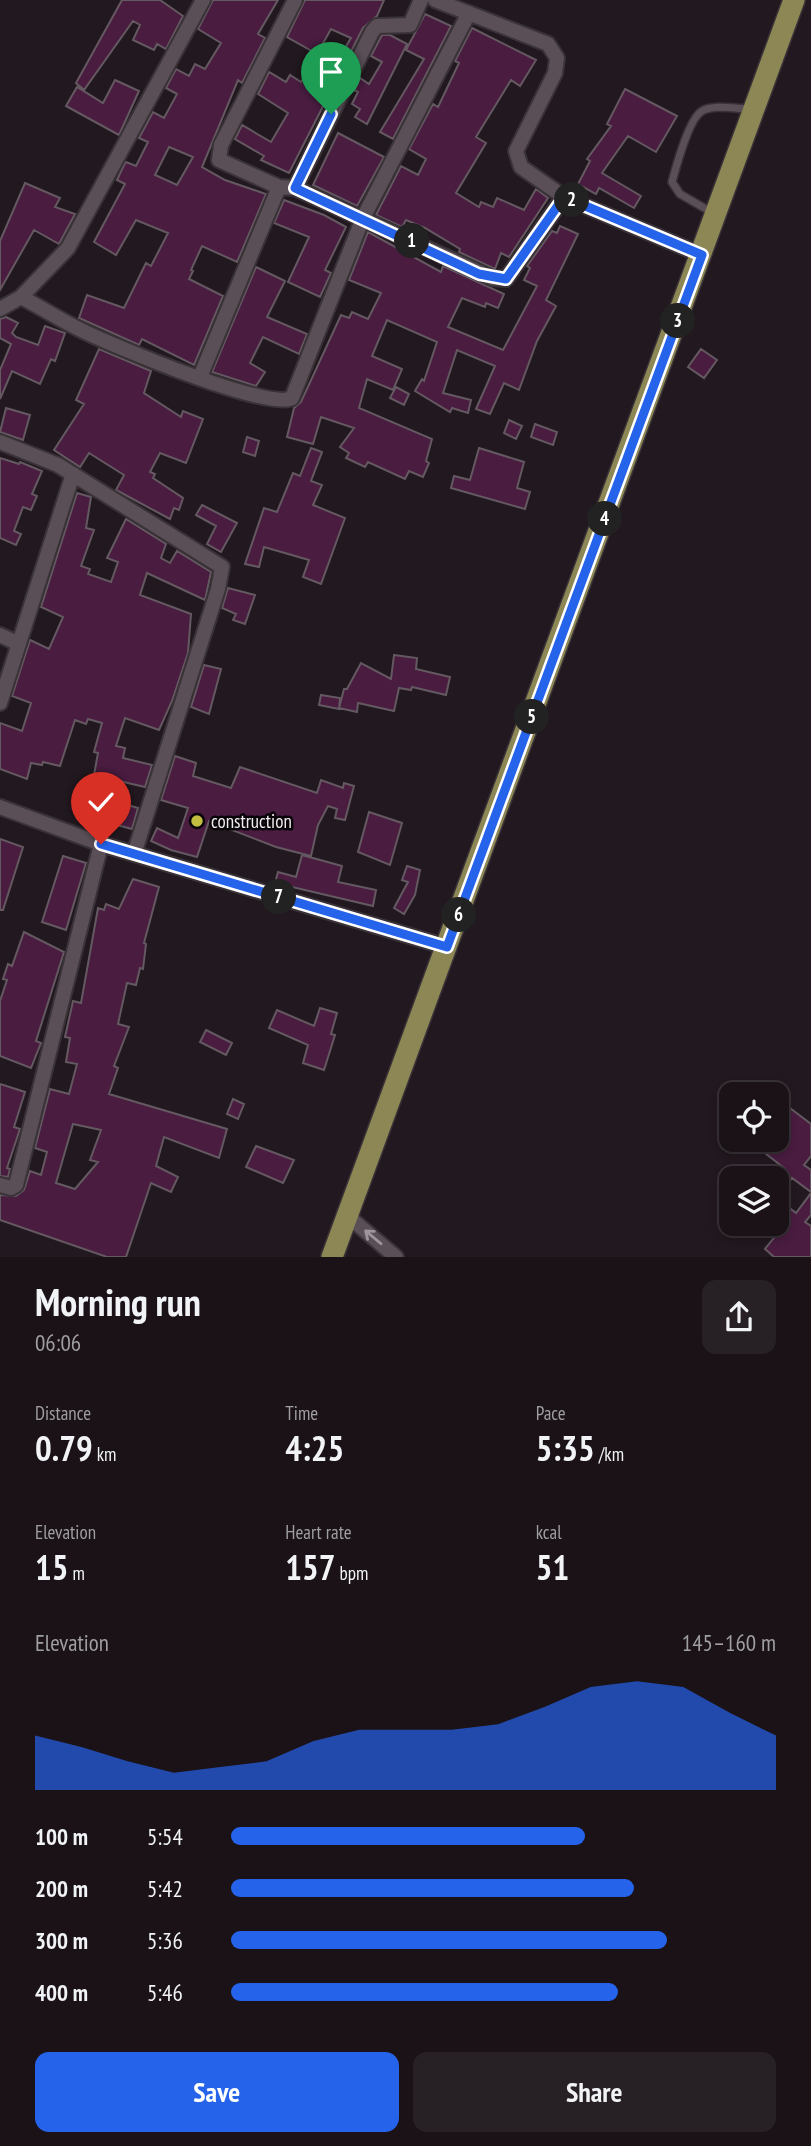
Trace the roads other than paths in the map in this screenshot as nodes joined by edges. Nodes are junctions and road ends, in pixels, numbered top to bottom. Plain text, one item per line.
1 (203, 0) edge
2 (295, 0) edge
3 (421, 0) edge
4 (435, 0) edge
5 (794, 0) edge
6 (469, 13) junction
7 (755, 109) junction
8 (279, 187) junction
9 (295, 188) junction
10 (564, 197) junction
11 (716, 215) junction
12 (363, 218) junction
13 (702, 255) junction
14 (22, 297) junction
15 (0, 309) edge
16 (200, 377) junction
17 (0, 442) edge
18 (73, 474) junction
19 (0, 635) edge
20 (19, 644) junction
21 (1, 698) edge
22 (0, 807) edge
23 (101, 844) junction
24 (134, 854) junction
25 (447, 947) junction
26 (0, 1185) edge
27 (349, 1217) junction
28 (333, 1257) edge
29 (396, 1257) edge

1 - 14 street
2 - 8 street
3 - 9 street
4 - 6 street
5 - 7 main road
6 - 10 street
6 - 12 street
7 - 11 main road
7 - 11 lane
8 - 9 street
8 - 16 street
9 - 12 street
10 - 12 street
10 - 13 street
11 - 13 main road
12 - 16 street
13 - 25 main road
14 - 15 street
14 - 16 street
17 - 18 street
18 - 20 street
18 - 24 street
19 - 20 street
20 - 21 street
22 - 23 street
23 - 24 street
23 - 26 street
24 - 25 street
25 - 27 main road
27 - 28 main road
29 -> 27 street

